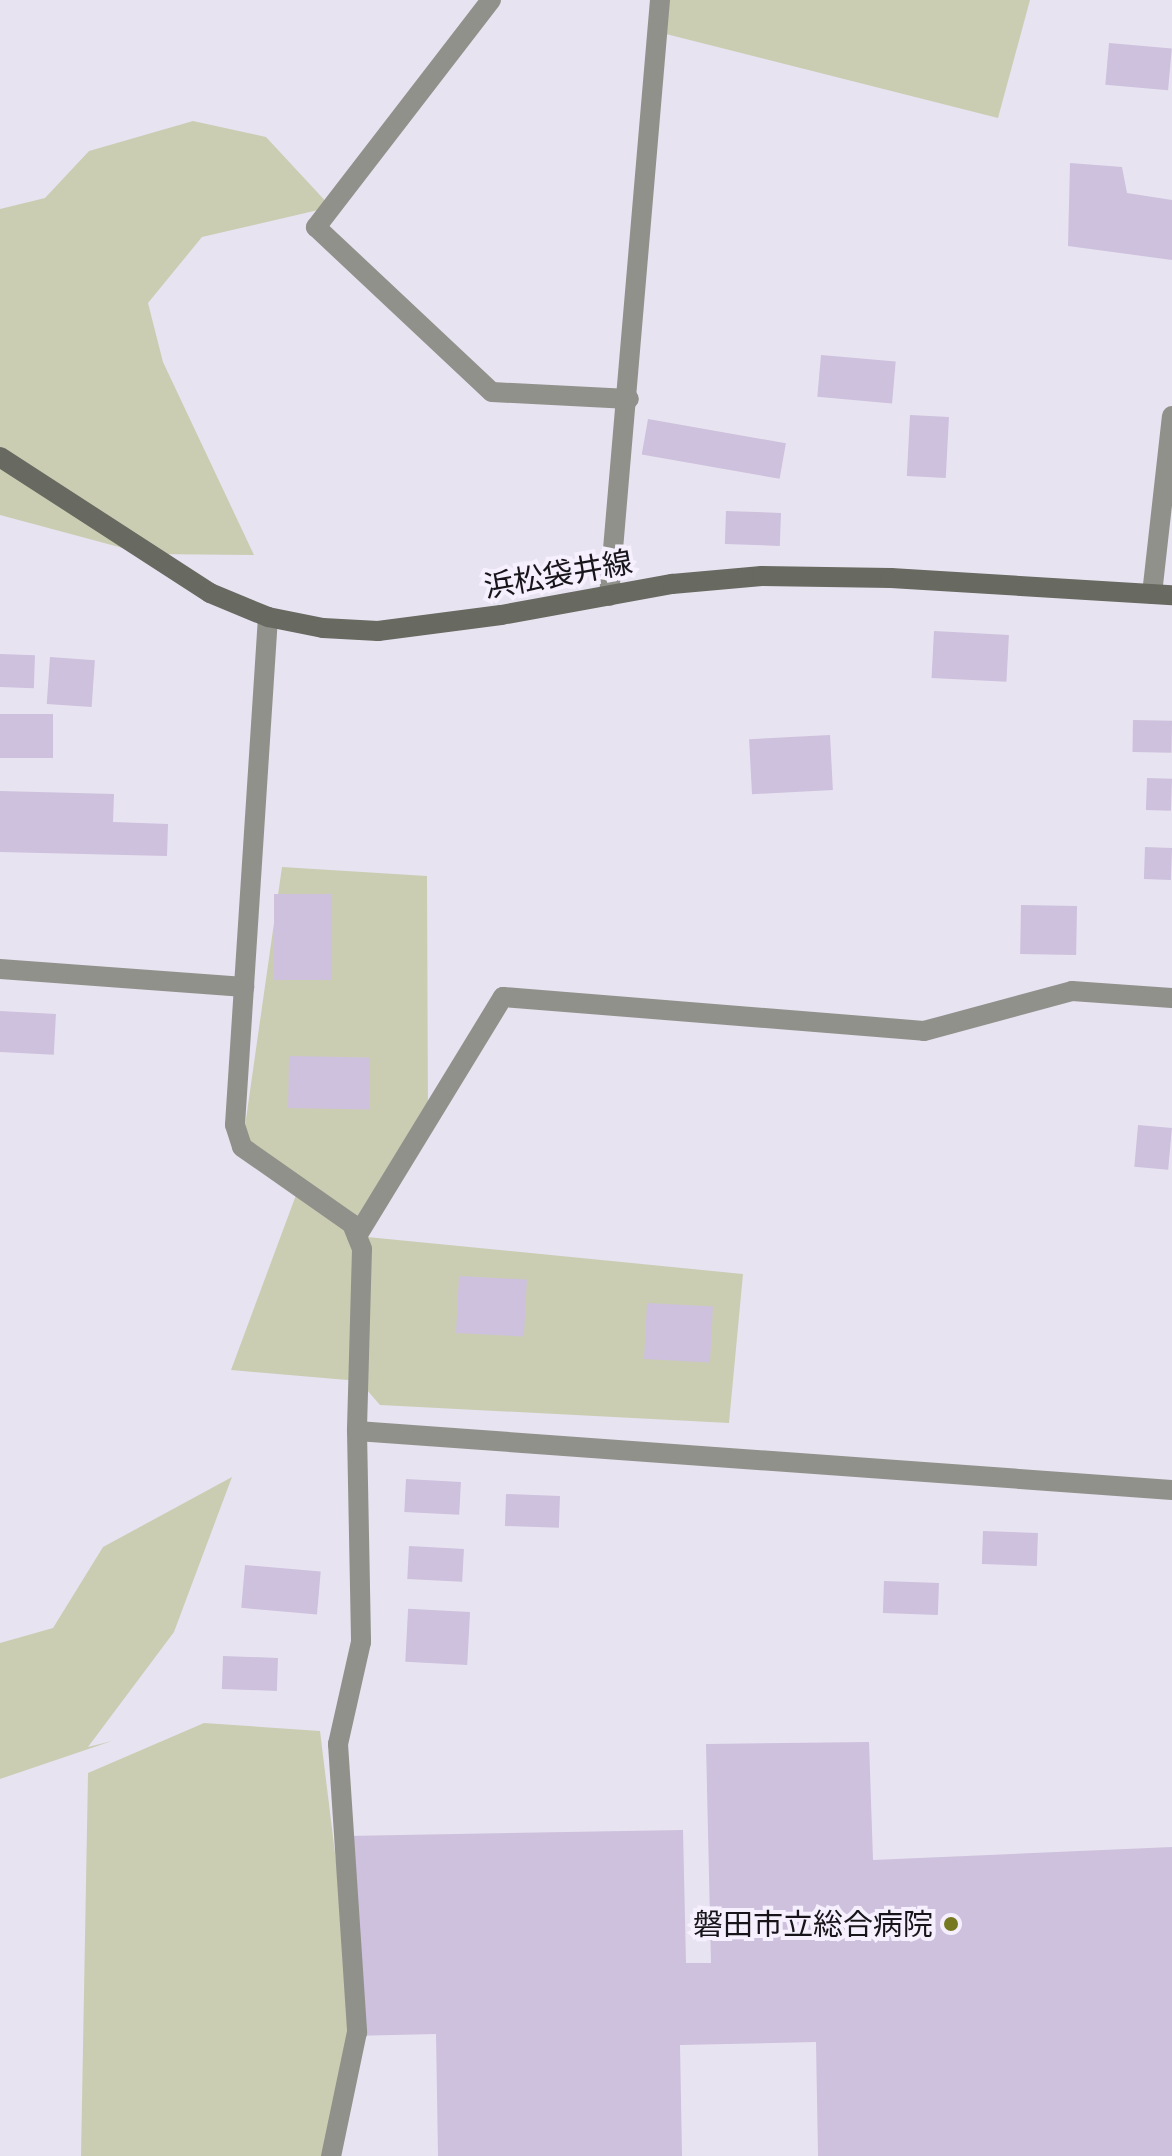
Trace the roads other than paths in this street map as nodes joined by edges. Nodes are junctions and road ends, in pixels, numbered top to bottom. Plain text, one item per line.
1 (491, 0) edge
2 (660, 0) edge
3 (629, 399) junction
4 (1172, 416) edge
5 (0, 457) edge
6 (1162, 594) edge
7 (609, 596) junction
8 (268, 617) junction
9 (0, 969) edge
10 (244, 987) junction
11 (1172, 998) edge
12 (357, 1236) junction
13 (357, 1431) junction
14 (1172, 1490) edge
15 (331, 2156) edge

1 - 3 street
2 - 3 street
3 - 7 street
4 - 6 street
5 - 8 main road, 浜松袋井線
6 - 7 main road, 浜松袋井線
7 - 8 main road, 浜松袋井線
8 - 10 street
9 - 10 street
10 - 12 street
11 - 12 street
12 - 13 street
13 - 14 street
13 - 15 street

